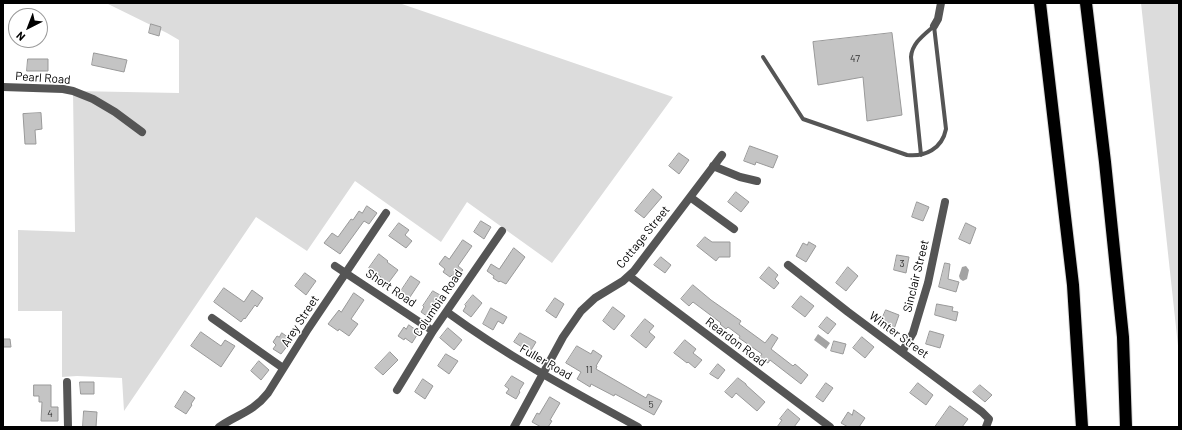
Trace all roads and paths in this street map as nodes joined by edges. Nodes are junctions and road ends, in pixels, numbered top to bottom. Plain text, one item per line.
1 (941, 3) edge
2 (1040, 3) edge
3 (1086, 3) edge
4 (934, 26) junction
5 (763, 57) dead end
6 (3, 87) edge
7 (142, 132) dead end
8 (722, 155) dead end
9 (921, 155) junction
10 (713, 166) junction
11 (757, 181) dead end
12 (690, 197) junction
13 (945, 202) dead end
14 (386, 213) dead end
15 (734, 229) dead end
16 (502, 231) dead end
17 (788, 265) dead end
18 (335, 266) dead end
19 (346, 273) junction
20 (629, 276) junction
21 (447, 312) junction
22 (212, 318) dead end
23 (433, 331) junction
24 (902, 352) junction
25 (284, 368) junction
26 (543, 375) junction
27 (67, 382) dead end
28 (397, 390) dead end
29 (68, 427) edge
30 (219, 427) edge
31 (514, 427) edge
32 (638, 427) edge
33 (830, 427) edge
34 (986, 427) edge
35 (1082, 427) edge
36 (1126, 427) edge

1 - 4 street
2 - 35 highway
3 - 36 highway
4 - 9 lane
4 - 9 lane
5 - 9 lane
6 - 7 street, Pearl Road
8 - 10 street, Cottage Street
10 - 11 street
10 - 12 street, Cottage Street
12 - 15 street
12 - 20 street, Cottage Street
13 - 24 street, Sinclair Street
14 - 19 street, Arey Street
16 - 21 street, Columbia Road
17 - 24 street, Winter Street
18 - 19 street, Short Road
19 - 23 street, Short Road
19 - 25 street, Arey Street
20 - 26 street, Cottage Street
20 - 33 street, Reardon Road
21 - 23 street, Columbia Road
21 - 26 street, Fuller Road
22 - 25 street
23 - 28 street, Columbia Road
24 - 34 street, Winter Street
25 - 30 street, Arey Street
26 - 31 street, Cottage Street
26 - 32 street, Fuller Road
27 - 29 street

